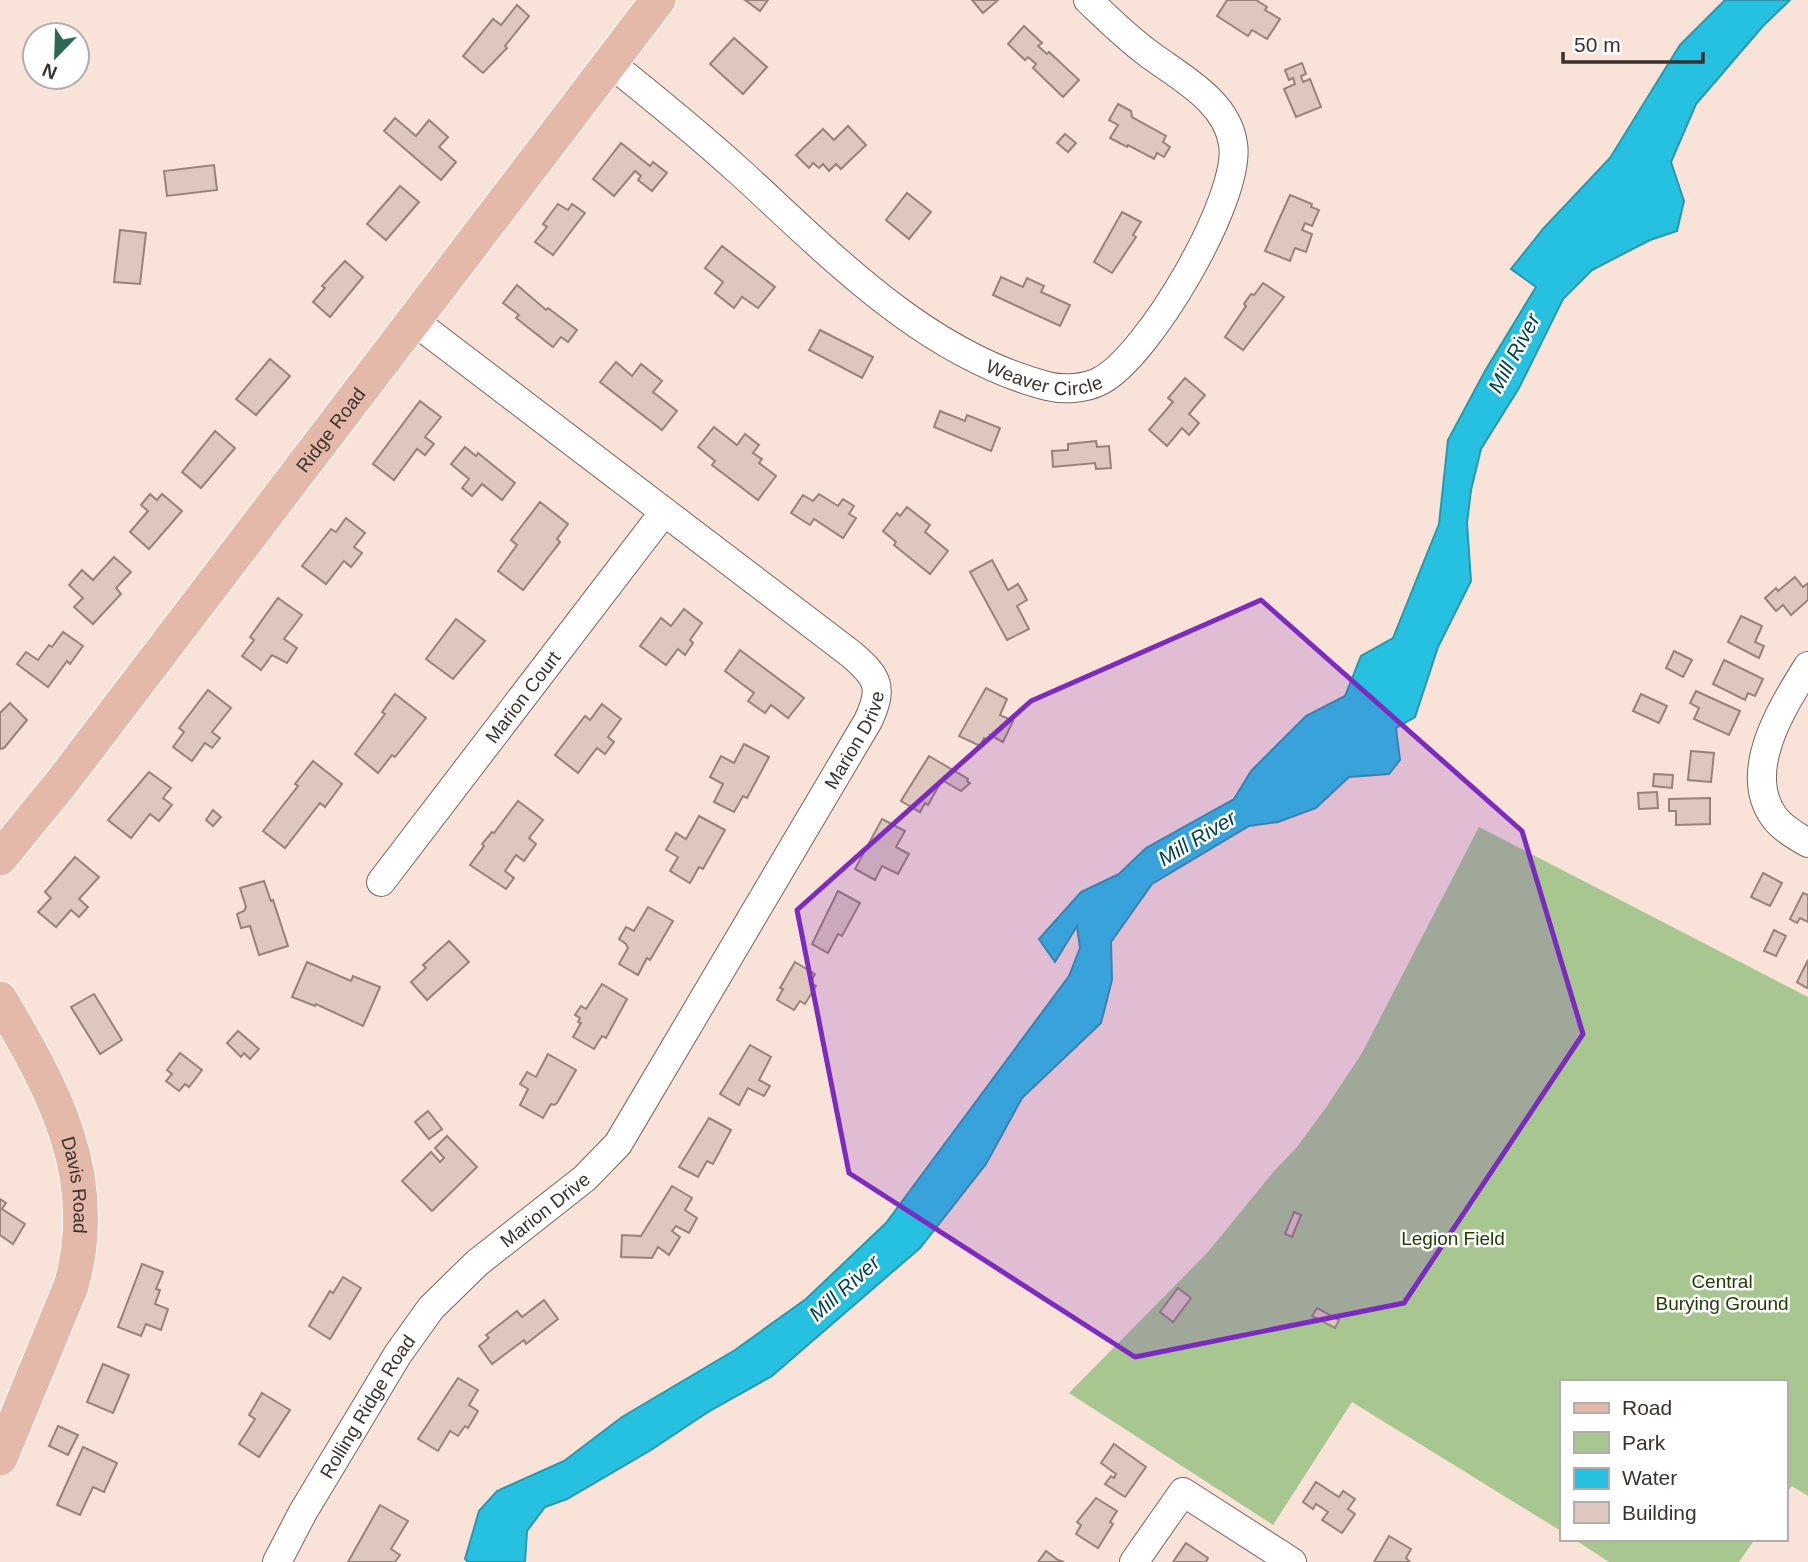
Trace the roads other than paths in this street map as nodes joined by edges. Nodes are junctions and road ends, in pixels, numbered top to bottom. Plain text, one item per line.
1 (658, 0) edge
2 (1088, 0) edge
3 (610, 62) junction
4 (414, 321) junction
5 (664, 512) junction
6 (1808, 666) edge
7 (1808, 843) edge
8 (0, 858) edge
9 (381, 882) dead end
10 (0, 999) edge
11 (477, 1263) joint
12 (0, 1458) edge
13 (277, 1562) edge
14 (1134, 1562) edge
15 (1292, 1562) edge

1 - 3 main road, Ridge Road
2 - 3 street, Weaver Circle
3 - 4 main road, Ridge Road
4 - 5 street, Marion Drive
4 - 8 main road, Ridge Road
5 - 9 street, Marion Court
5 - 11 street, Marion Drive
6 - 7 street
10 - 12 main road, Davis Road
11 - 13 street, Rolling Ridge Road
14 - 15 street

